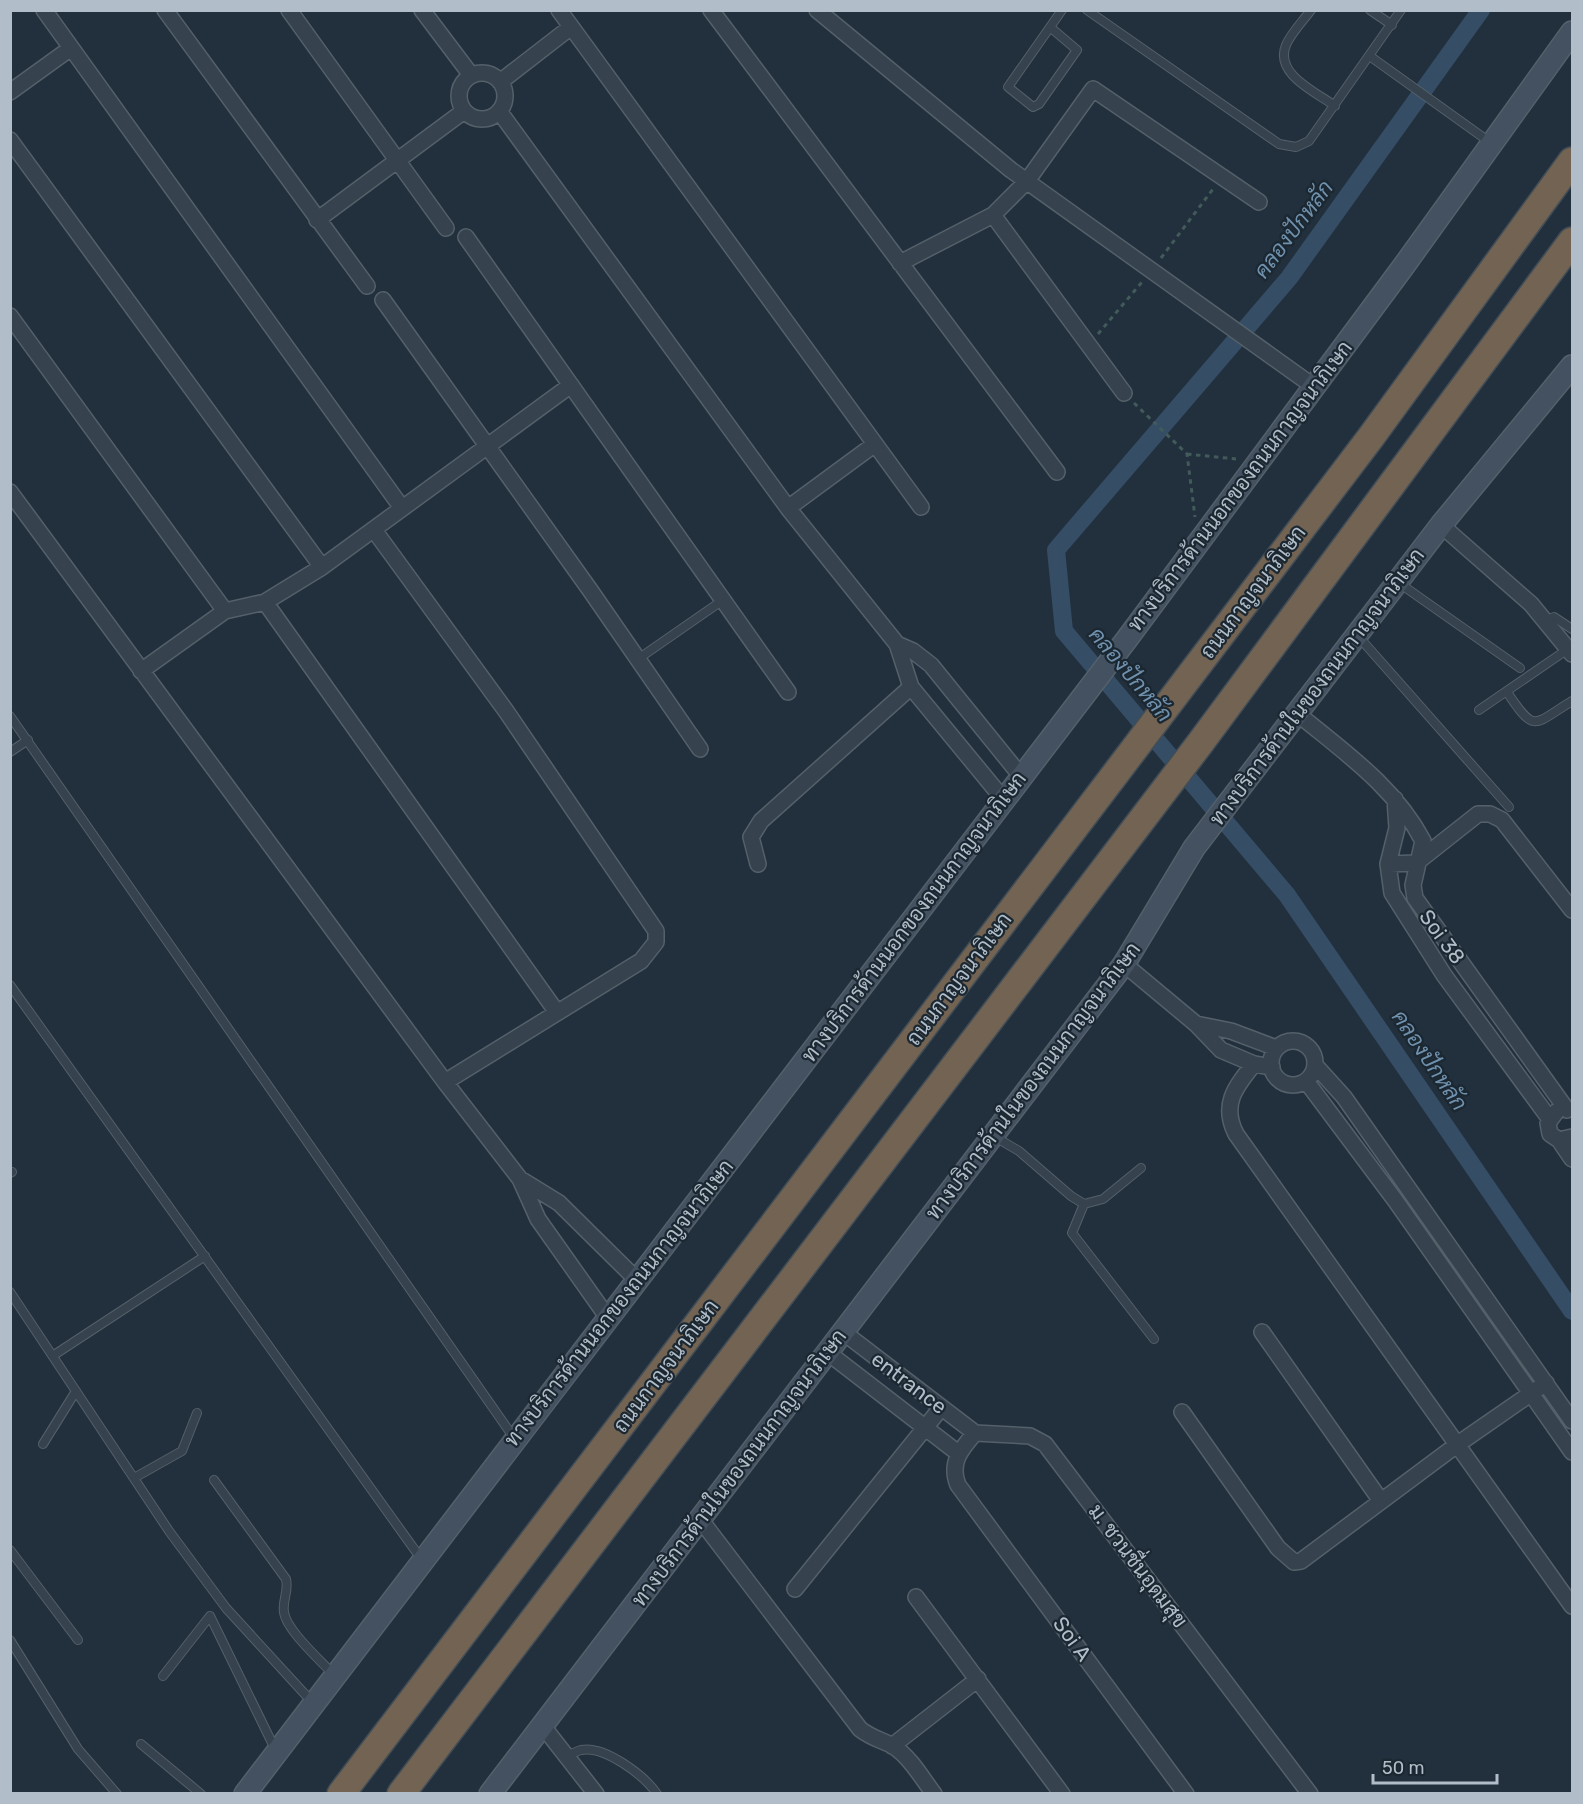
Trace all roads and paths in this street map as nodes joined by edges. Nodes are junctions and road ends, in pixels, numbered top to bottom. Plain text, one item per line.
1 (44, 10) edge
2 (165, 10) edge
3 (289, 10) edge
4 (422, 10) edge
5 (559, 10) edge
6 (711, 10) edge
7 (817, 10) edge
8 (1062, 10) edge
9 (1087, 10) edge
10 (1311, 10) edge
11 (1370, 10) edge
12 (1401, 10) edge
13 (1392, 25) junction
14 (571, 27) junction
15 (1050, 27) junction
16 (1572, 32) edge
17 (71, 48) junction
18 (1371, 57) junction
19 (471, 75) junction
20 (500, 82) junction
21 (10, 92) edge
22 (1335, 106) junction
23 (464, 111) junction
24 (499, 111) junction
25 (10, 140) edge
26 (1491, 143) junction
27 (397, 161) junction
28 (1572, 161) edge
29 (1222, 177) junction
30 (1027, 181) junction
31 (1259, 202) dead end
32 (993, 215) junction
33 (317, 220) junction
34 (446, 228) dead end
35 (466, 237) dead end
36 (1572, 241) edge
37 (900, 263) junction
38 (1152, 271) junction
39 (367, 286) dead end
40 (383, 300) dead end
41 (10, 316) edge
42 (1089, 345) junction
43 (1572, 366) edge
44 (571, 385) junction
45 (1313, 386) junction
46 (1124, 393) joint
47 (875, 444) junction
48 (486, 447) junction
49 (1187, 454) junction
50 (1258, 462) junction
51 (1056, 472) dead end
52 (10, 492) edge
53 (921, 507) dead end
54 (402, 508) junction
55 (788, 508) junction
56 (1441, 525) junction
57 (374, 530) junction
58 (1198, 542) junction
59 (322, 567) junction
60 (1398, 582) junction
61 (723, 600) junction
62 (265, 602) junction
63 (225, 611) junction
64 (1547, 620) junction
65 (1572, 629) edge
66 (1357, 635) junction
67 (897, 644) junction
68 (1570, 651) edge
69 (638, 659) junction
70 (1520, 668) dead end
71 (141, 671) junction
72 (911, 687) junction
73 (788, 692) dead end
74 (1507, 692) junction
75 (957, 697) junction
76 (1572, 701) edge
77 (1479, 710) dead end
78 (1298, 714) junction
79 (936, 715) junction
80 (10, 716) edge
81 (28, 740) junction
82 (700, 749) dead end
83 (10, 752) edge
84 (1021, 776) junction
85 (1395, 799) junction
86 (1004, 800) junction
87 (1509, 807) dead end
88 (1416, 863) junction
89 (758, 864) dead end
90 (1388, 864) junction
91 (1415, 898) junction
92 (1400, 905) junction
93 (1572, 910) edge
94 (1124, 964) junction
95 (10, 985) edge
96 (556, 1011) junction
97 (1196, 1024) junction
98 (1276, 1048) junction
99 (1254, 1064) junction
100 (1315, 1065) junction
101 (1272, 1067) junction
102 (1306, 1081) junction
103 (445, 1082) junction
104 (1570, 1112) edge
105 (1549, 1118) junction
106 (993, 1137) junction
107 (1566, 1139) edge
108 (1572, 1159) edge
109 (1141, 1168) dead end
110 (520, 1179) junction
111 (1410, 1189) junction
112 (1395, 1200) junction
113 (1084, 1204) junction
114 (205, 1256) junction
115 (638, 1281) junction
116 (10, 1292) edge
117 (609, 1318) junction
118 (843, 1332) junction
119 (1262, 1332) dead end
120 (1154, 1339) dead end
121 (828, 1352) junction
122 (54, 1355) junction
123 (1546, 1383) junction
124 (76, 1391) junction
125 (1530, 1393) junction
126 (941, 1408) junction
127 (1182, 1412) dead end
128 (197, 1413) dead end
129 (1572, 1421) edge
130 (926, 1428) junction
131 (975, 1433) junction
132 (514, 1439) junction
133 (43, 1444) dead end
134 (1458, 1444) junction
135 (1572, 1452) edge
136 (958, 1453) junction
137 (134, 1478) junction
138 (214, 1479) dead end
139 (1381, 1501) junction
140 (700, 1519) junction
141 (10, 1550) edge
142 (422, 1561) junction
143 (795, 1589) dead end
144 (916, 1597) dead end
145 (1572, 1606) edge
146 (10, 1640) edge
147 (78, 1640) dead end
148 (163, 1676) dead end
149 (335, 1676) junction
150 (978, 1679) junction
151 (314, 1704) junction
152 (542, 1725) junction
153 (141, 1744) dead end
154 (892, 1746) junction
155 (277, 1752) junction
156 (568, 1755) junction
157 (117, 1794) edge
158 (201, 1794) edge
159 (245, 1794) edge
160 (341, 1794) edge
161 (401, 1794) edge
162 (490, 1794) edge
163 (596, 1794) edge
164 (657, 1794) edge
165 (934, 1794) edge
166 (1062, 1794) edge
167 (1186, 1794) edge
168 (1310, 1794) edge

1 - 17 street
2 - 33 street
3 - 27 street
4 - 19 street
5 - 14 street
6 - 37 street
7 - 30 street
8 - 15 lane
9 - 22 lane
10 - 22 lane
11 - 13 lane
12 - 13 lane
13 - 18 lane
14 - 20 street
14 - 47 street
15 - 15 lane
16 - 26 main road, ทางบริการด้านนอกของถนนกาญจนาภิเษก
17 - 21 street
17 - 54 street
18 - 22 lane
18 - 26 lane
19 - 20 street
19 - 23 street
20 - 24 street
23 - 24 street
23 - 27 street
24 - 55 street
25 - 59 street
26 - 45 main road, ทางบริการด้านนอกของถนนกาญจนาภิเษก
27 - 33 street
27 - 34 street
28 - 160 highway, ถนนกาญจนาภิเษก
29 - 30 street
29 - 31 street
29 - 38 path
30 - 32 street
30 - 38 street
32 - 37 street
32 - 42 street
33 - 39 street
35 - 44 street
36 - 161 highway
37 - 51 street
38 - 42 path
38 - 45 street
40 - 48 street
41 - 63 street
42 - 46 street
43 - 56 main road, ทางบริการด้านในของถนนกาญจนาภิเษก
44 - 48 street
44 - 61 street
45 - 50 main road, ทางบริการด้านนอกของถนนกาญจนาภิเษก
46 - 49 path
47 - 53 street
47 - 55 street
48 - 54 street
48 - 69 street
49 - 50 path
49 - 58 path
50 - 58 main road, ทางบริการด้านนอกของถนนกาญจนาภิเษก
52 - 71 street
54 - 57 street
55 - 67 street
56 - 60 main road, ทางบริการด้านในของถนนกาญจนาภิเษก
56 - 64 street
57 - 59 street
57 - 96 street
58 - 84 main road, ทางบริการด้านนอกของถนนกาญจนาภิเษก
59 - 62 street
60 - 66 main road, ทางบริการด้านในของถนนกาญจนาภิเษก
60 - 70 lane
61 - 69 lane
61 - 73 street
62 - 63 street
62 - 96 street
63 - 71 street
64 - 65 lane
64 - 68 street
66 - 78 main road, ทางบริการด้านในของถนนกาญจนาภิเษก
66 - 87 lane
67 - 72 street
67 - 75 street
68 - 74 lane
69 - 82 street
71 - 103 street
72 - 79 street
72 - 89 street
74 - 76 lane
74 - 77 lane
75 - 79 street
75 - 84 street
78 - 85 street, Soi 38
78 - 94 main road, ทางบริการด้านในของถนนกาญจนาภิเษก
79 - 86 street
80 - 81 lane
81 - 83 lane
81 - 132 lane
84 - 86 main road, ทางบริการด้านนอกของถนนกาญจนาภิเษก
85 - 88 street, Soi 38
85 - 90 street
86 - 115 main road, ทางบริการด้านนอกของถนนกาญจนาภิเษก
88 - 90 street
88 - 91 street, Soi 38
88 - 93 street
90 - 92 street
91 - 92 street
91 - 104 street, Soi 38
92 - 105 street
94 - 97 street
94 - 106 main road, ทางบริการด้านในของถนนกาญจนาภิเษก
95 - 114 lane
96 - 103 street
97 - 98 street
97 - 99 street
98 - 100 street
98 - 101 street
99 - 101 street
99 - 134 street
100 - 102 street
100 - 111 street
101 - 102 street
102 - 112 street
103 - 110 street
104 - 105 street
105 - 107 street
106 - 113 lane
106 - 118 main road, ทางบริการด้านในของถนนกาญจนาภิเษก
107 - 108 street
109 - 113 lane
110 - 115 street
110 - 117 street
111 - 112 street
111 - 123 street
112 - 125 street
113 - 120 lane
114 - 122 lane
114 - 142 lane
115 - 117 main road, ทางบริการด้านนอกของถนนกาญจนาภิเษก
116 - 122 lane
117 - 132 main road, ทางบริการด้านนอกของถนนกาญจนาภิเษก
118 - 121 main road, ทางบริการด้านในของถนนกาญจนาภิเษก
118 - 126 street, entrance
119 - 139 street
121 - 130 street
121 - 140 main road, ทางบริการด้านในของถนนกาญจนาภิเษก
122 - 124 lane
123 - 125 street
123 - 129 street
124 - 133 lane
124 - 137 lane
125 - 134 street
125 - 135 street
126 - 130 street
126 - 131 street, entrance
127 - 139 street
128 - 137 lane
130 - 136 street
130 - 143 street
131 - 136 street
131 - 168 street, ม. ชวนชื่นอุดมสุข
132 - 142 main road, ทางบริการด้านนอกของถนนกาญจนาภิเษก
134 - 139 street
134 - 145 street
136 - 167 street, Soi A
137 - 151 lane
138 - 149 lane
140 - 152 main road, ทางบริการด้านในของถนนกาญจนาภิเษก
140 - 154 street
141 - 147 lane
142 - 149 main road, ทางบริการด้านนอกของถนนกาญจนาภิเษก
144 - 150 street
146 - 157 lane
148 - 155 lane
149 - 151 main road, ทางบริการด้านนอกของถนนกาญจนาภิเษก
150 - 154 street
150 - 166 street
151 - 155 main road, ทางบริการด้านนอกของถนนกาญจนาภิเษก
152 - 156 street
152 - 162 main road, ทางบริการด้านในของถนนกาญจนาภิเษก
153 - 158 lane
154 - 165 street
155 - 159 main road, ทางบริการด้านนอกของถนนกาญจนาภิเษก
156 - 163 street
156 - 164 lane

